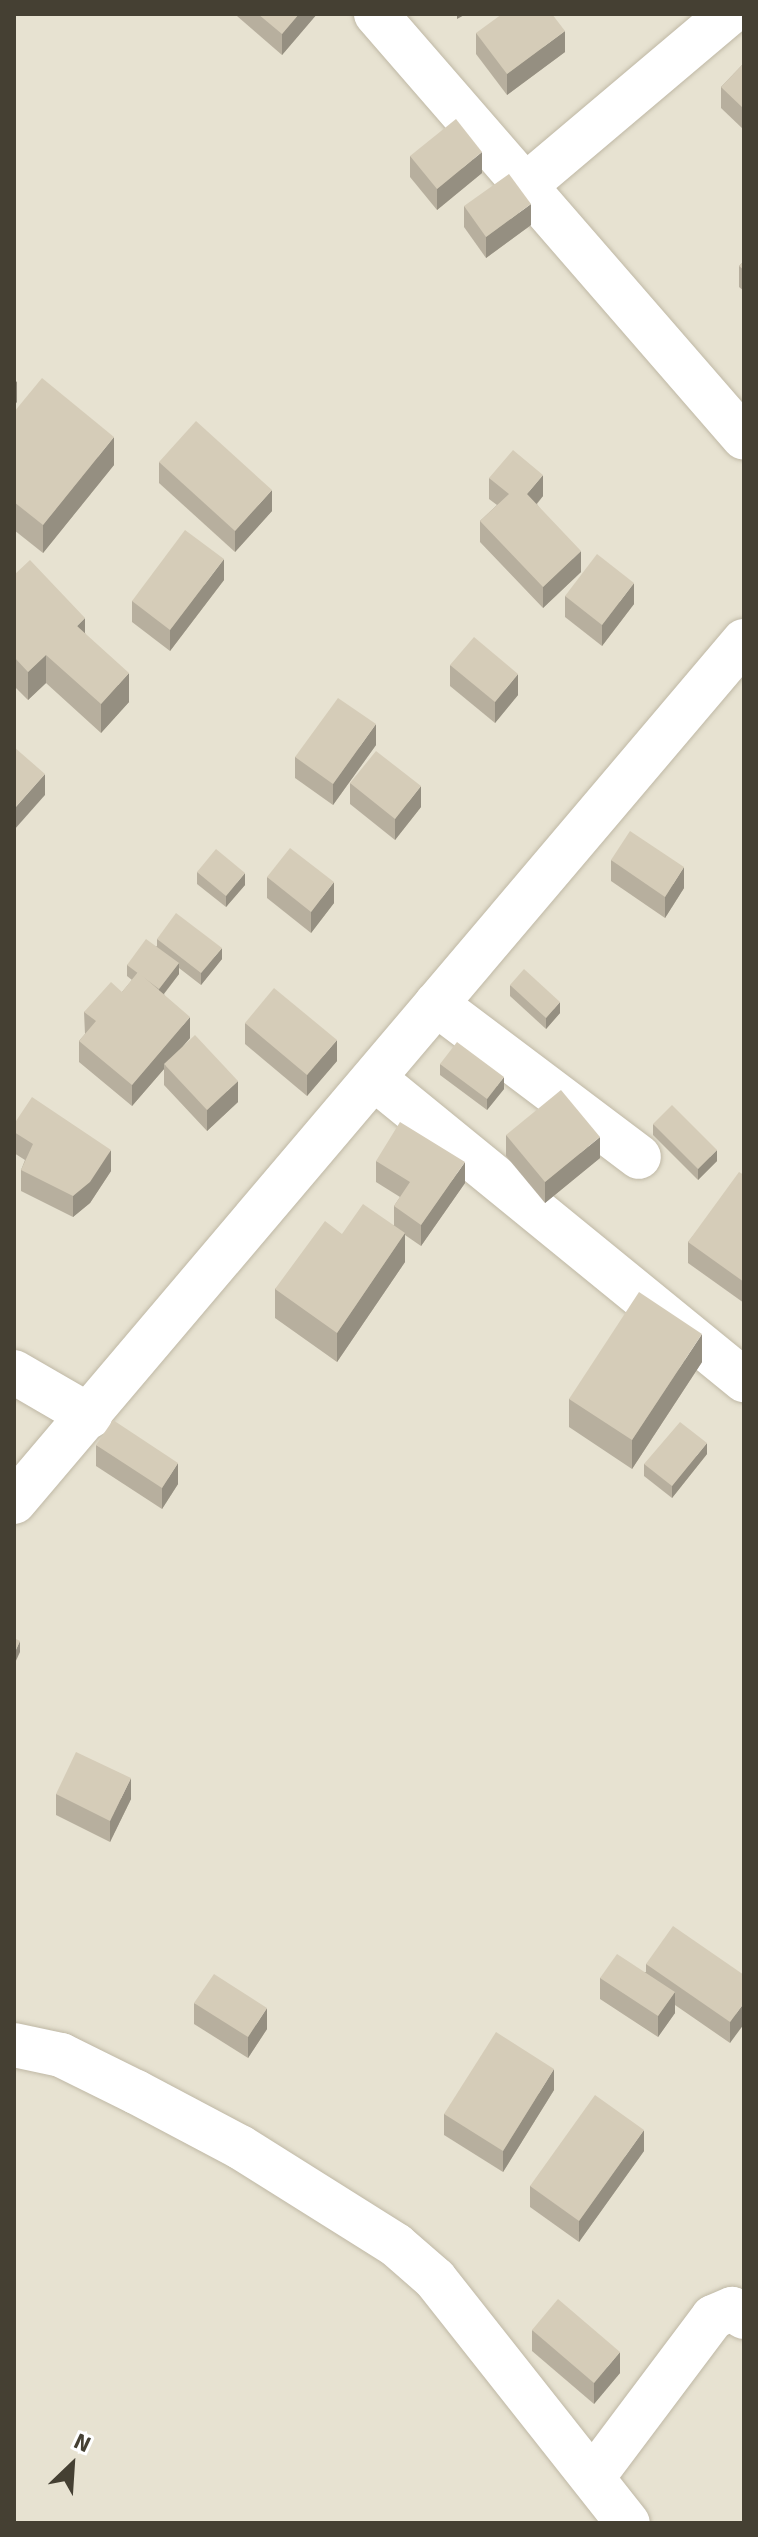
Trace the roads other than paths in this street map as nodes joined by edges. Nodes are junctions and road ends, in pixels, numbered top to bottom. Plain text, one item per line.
1 (376, 14) edge
2 (728, 14) edge
3 (526, 185) junction
4 (744, 438) edge
5 (744, 641) edge
6 (436, 1004) junction
7 (376, 1080) junction
8 (639, 1157) dead end
9 (14, 1372) edge
10 (744, 1380) edge
11 (90, 1416) junction
12 (14, 1502) edge
13 (14, 2045) edge
14 (744, 2317) edge
15 (593, 2477) junction
16 (628, 2523) edge

1 - 3 street
2 - 3 street
3 - 4 street
5 - 6 street
6 - 7 street
6 - 8 street
7 - 10 street
7 - 11 street
9 - 11 street
11 - 12 street
13 - 15 street
14 - 15 street
15 - 16 street

